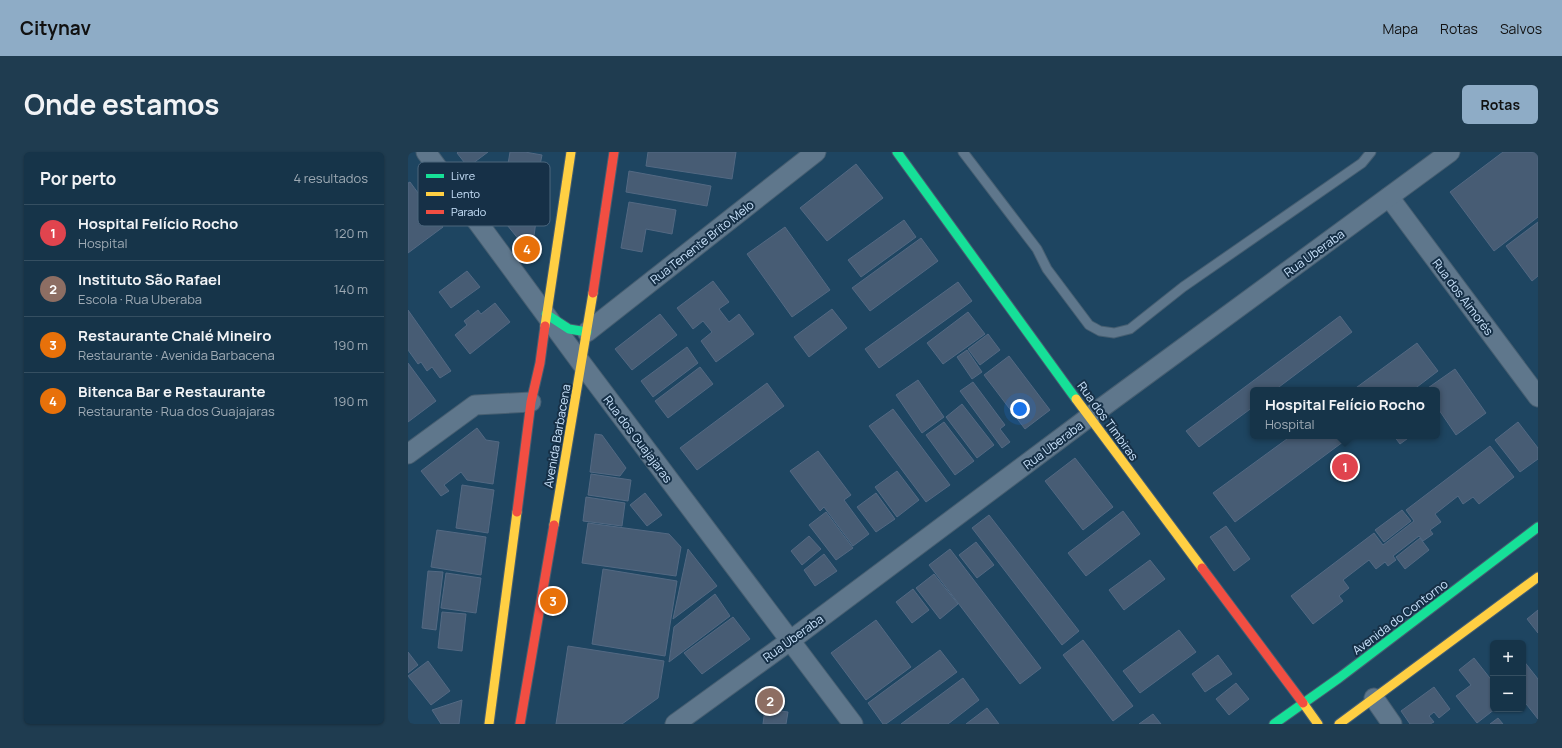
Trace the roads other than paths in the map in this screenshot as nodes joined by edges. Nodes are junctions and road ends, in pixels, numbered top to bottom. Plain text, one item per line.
1 (426, 152) edge
2 (571, 152) edge
3 (614, 152) edge
4 (816, 152) edge
5 (897, 152) edge
6 (963, 152) edge
7 (1371, 152) edge
8 (1450, 152) edge
9 (433, 162) edge
10 (1389, 197) junction
11 (481, 226) edge
12 (546, 314) junction
13 (587, 332) junction
14 (582, 364) junction
15 (1538, 397) edge
16 (531, 402) junction
17 (1089, 417) junction
18 (408, 454) edge
19 (1538, 527) edge
20 (1538, 577) edge
21 (791, 640) junction
22 (1374, 698) junction
23 (1302, 703) junction
24 (489, 724) edge
25 (520, 724) edge
26 (675, 724) edge
27 (853, 724) edge
28 (1274, 724) edge
29 (1318, 724) edge
30 (1339, 724) edge
31 (1392, 724) edge

1 - 9 street, Rua dos Guajajaras
2 - 12 main road
3 - 13 main road, Avenida Barbacena
4 - 13 street, Rua Tenente Brito Melo
5 - 17 main road, Rua dos Timbiras
6 - 7 lane
8 - 10 street, Rua Uberaba
10 - 15 street, Rua dos Aimorés
10 - 17 street, Rua Uberaba
11 - 12 street, Rua dos Guajajaras
12 - 13 main road
12 - 14 street, Rua dos Guajajaras
12 - 16 main road
13 - 14 main road, Avenida Barbacena
14 - 21 street, Rua dos Guajajaras
14 - 25 main road, Avenida Barbacena
16 - 18 street
16 - 24 main road
17 - 21 street, Rua Uberaba
17 - 23 main road, Rua dos Timbiras
19 - 23 main road, Avenida do Contorno
20 - 22 main road
21 - 26 street, Rua Uberaba
21 - 27 street, Rua dos Guajajaras
22 - 30 main road
22 - 31 street
23 - 28 main road, Avenida do Contorno
23 - 29 main road, Rua dos Timbiras

